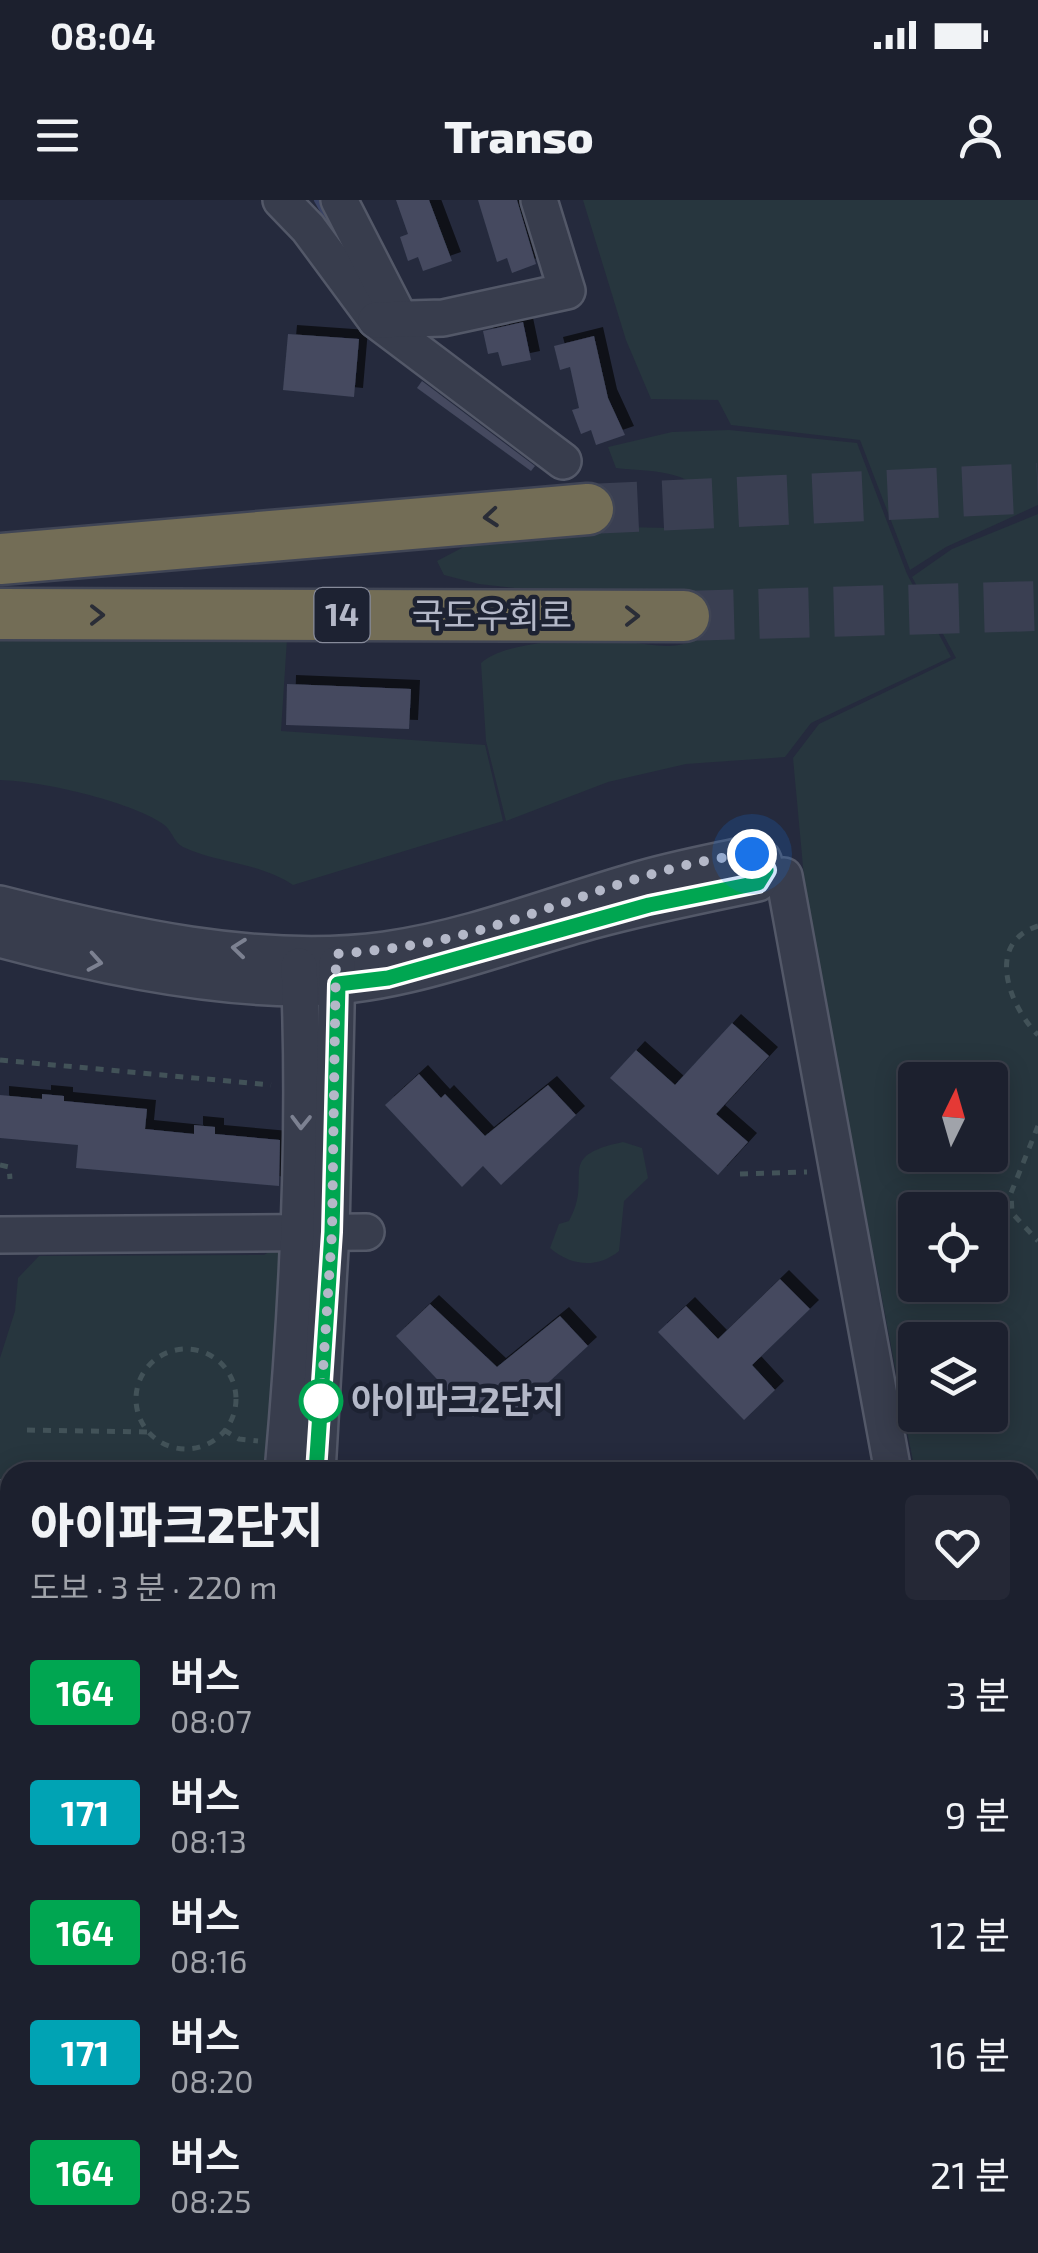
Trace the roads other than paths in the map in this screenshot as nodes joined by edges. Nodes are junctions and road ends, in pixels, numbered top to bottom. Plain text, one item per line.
1 (281, 200) edge
2 (338, 200) edge
3 (538, 200) edge
4 (388, 320) junction
5 (564, 461) dead end
6 (588, 509) tunnel mouth
7 (0, 559) edge
8 (0, 614) edge
9 (684, 616) tunnel mouth
10 (784, 876) dead end
11 (0, 904) edge
12 (0, 939) edge
13 (337, 969) junction
14 (300, 971) junction
15 (230, 982) junction
16 (303, 1052) junction
17 (332, 1232) junction
18 (0, 1235) edge
19 (279, 1457) edge
20 (317, 1462) edge
21 (891, 1462) edge

1 - 4 street
2 - 4 street
3 - 4 street
4 - 5 street
6 -> 7 highway
8 -> 9 highway, 국도우회로 / 14
10 - 21 street
14 -> 11 street
12 -> 15 street
13 - 13 street
13 - 14 street
13 - 17 street
14 - 15 street
14 - 16 street
15 - 16 street
16 -> 17 street
17 - 18 street
17 - 19 street
17 - 20 street

